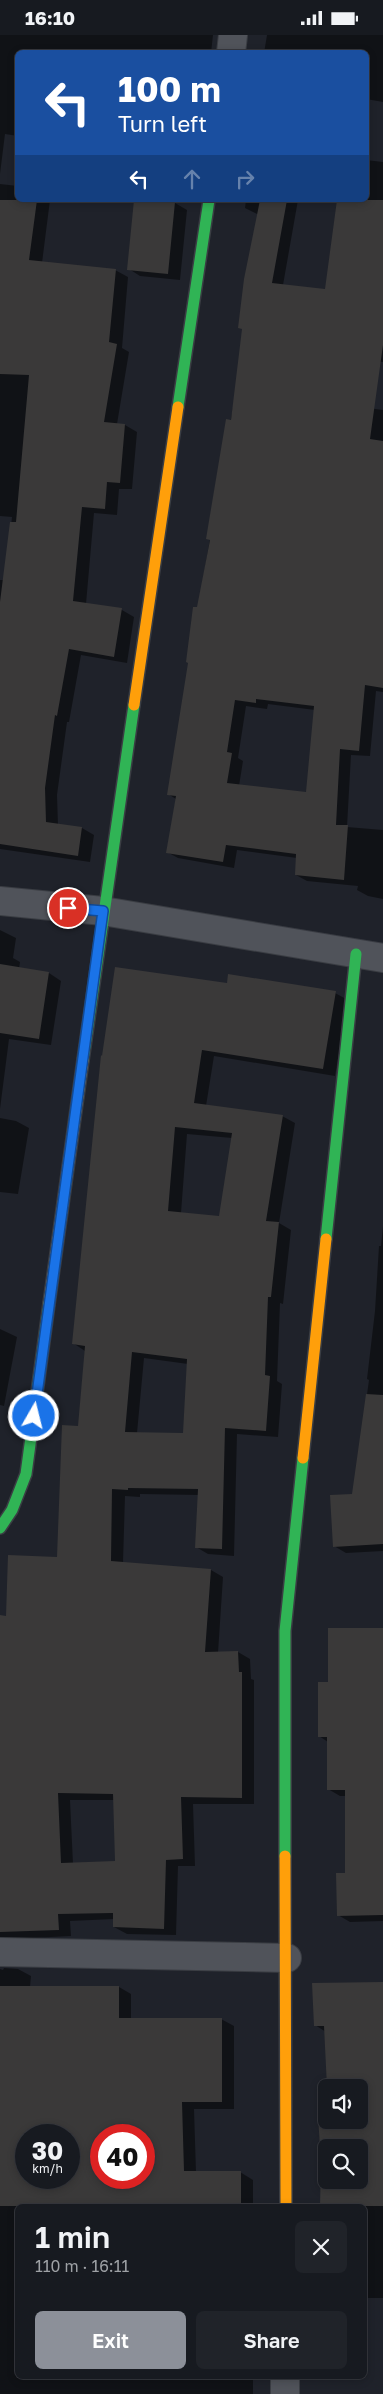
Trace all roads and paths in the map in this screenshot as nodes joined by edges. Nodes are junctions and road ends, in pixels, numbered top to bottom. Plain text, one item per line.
1 (234, 35) edge
2 (232, 50) edge
3 (209, 202) edge
4 (0, 901) edge
5 (103, 911) junction
6 (356, 954) junction
7 (383, 958) edge
8 (0, 1528) edge
9 (0, 1952) edge
10 (287, 1958) junction
11 (286, 2204) edge
12 (285, 2379) edge
13 (285, 2394) edge

1 - 2 street
3 - 5 street
4 - 5 street
5 - 6 street
5 - 8 street
6 - 7 street
6 - 10 street
9 - 10 street
10 - 11 street
12 - 13 street

